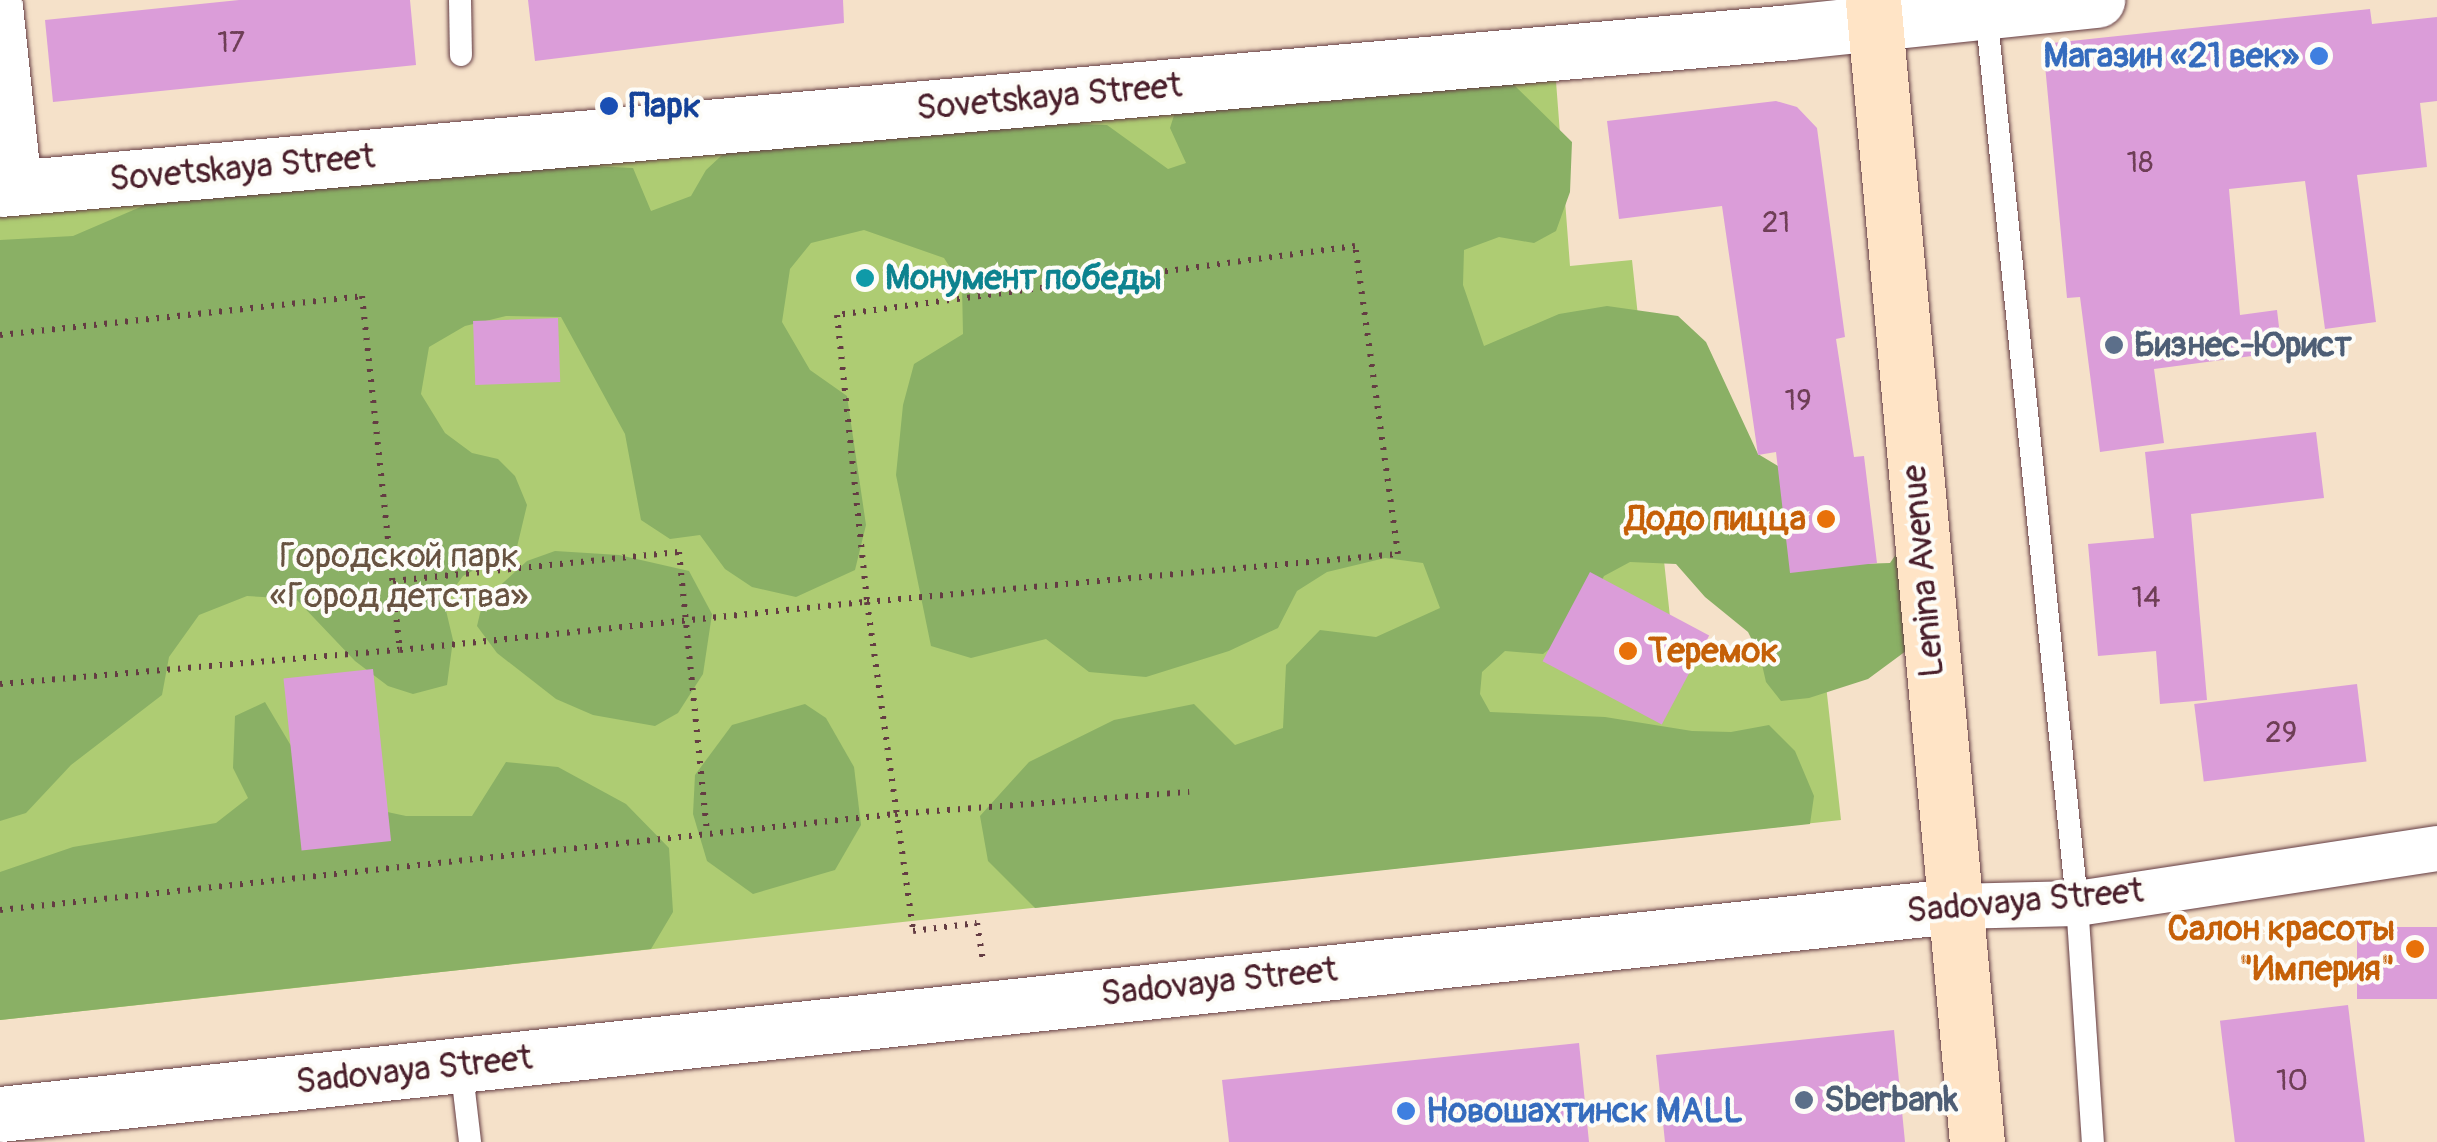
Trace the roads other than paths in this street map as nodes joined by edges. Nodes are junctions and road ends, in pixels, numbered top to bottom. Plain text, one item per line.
1 (460, 0) edge
2 (2097, 0) edge
3 (1986, 5) edge
4 (0, 6) edge
5 (1874, 12) edge
6 (461, 55) dead end
7 (9, 188) edge
8 (2437, 848) edge
9 (2077, 903) junction
10 (1953, 906) junction
11 (461, 1065) junction
12 (0, 1114) edge
13 (470, 1142) edge
14 (1976, 1142) edge
15 (2093, 1142) edge

1 - 6 lane
2 - 3 street, Sovetskaya Street
3 - 5 street, Sovetskaya Street
3 - 9 lane
4 - 7 street
5 - 7 street, Sovetskaya Street
5 - 10 main road, Lenina Avenue
8 - 9 street, Sadovaya Street
9 - 10 street, Sadovaya Street
9 - 15 lane
10 - 11 street, Sadovaya Street
10 - 14 main road, Lenina Avenue
11 - 12 street, Sadovaya Street
11 - 13 lane

